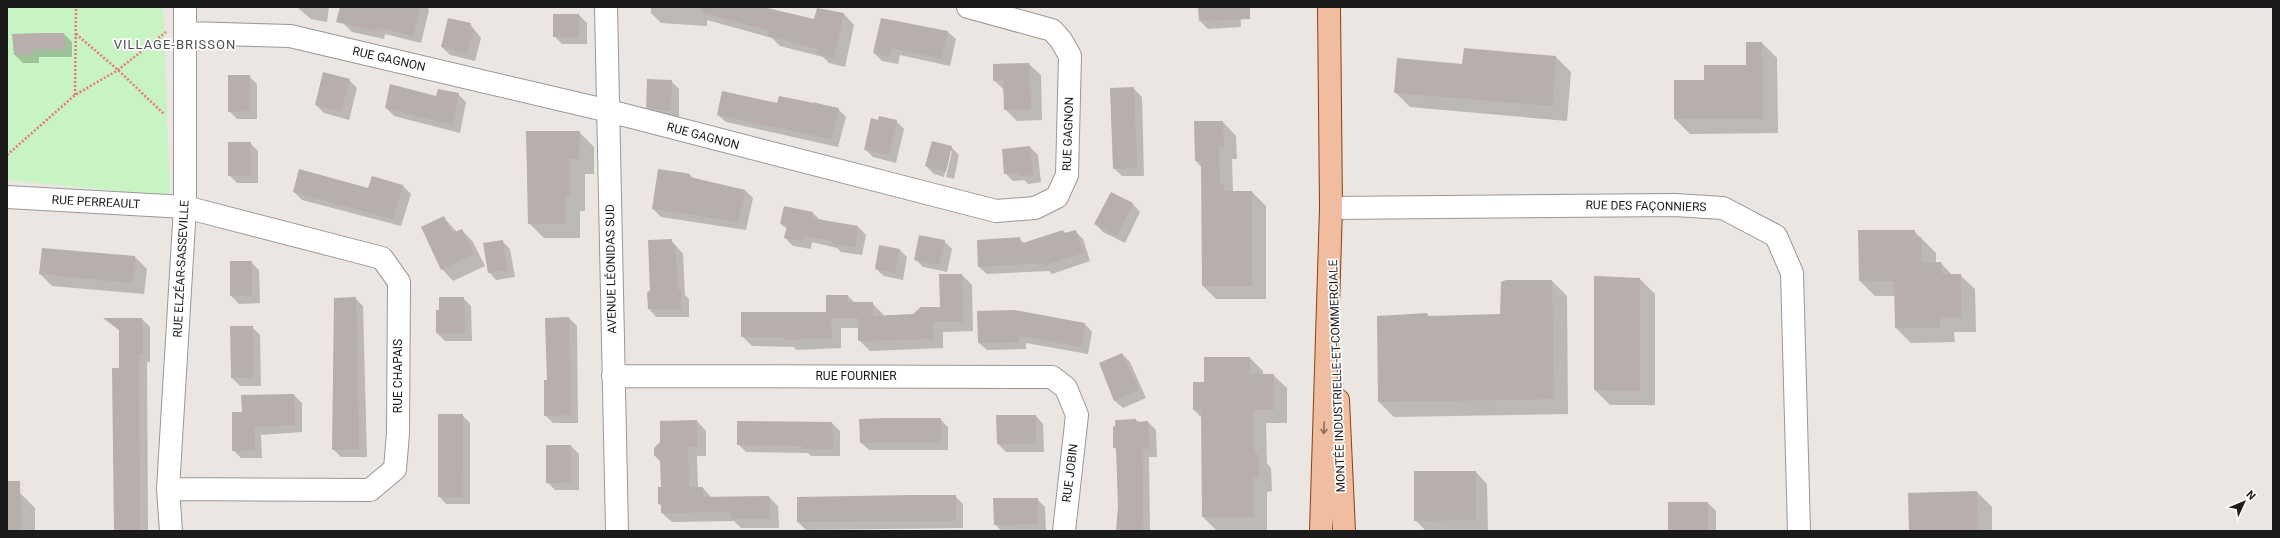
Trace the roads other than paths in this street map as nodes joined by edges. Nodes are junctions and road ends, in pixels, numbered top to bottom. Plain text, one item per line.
1 (606, 7) edge
2 (968, 7) edge
3 (1329, 7) edge
4 (186, 18) edge
5 (609, 111) junction
6 (7, 197) edge
7 (185, 207) junction
8 (1331, 215) junction
9 (613, 376) junction
10 (1077, 415) joint
11 (168, 489) junction
12 (171, 531) edge
13 (617, 531) edge
14 (1064, 531) edge
15 (1321, 531) edge
16 (1344, 531) edge
17 (1799, 531) edge

1 - 5 street, AVENUE LÉONIDAS SUD
2 - 5 street, RUE GAGNON
3 - 8 main road, MONTÉE INDUSTRIELLE-ET-COMMERCIALE
4 - 5 street, RUE GAGNON
4 - 7 street, RUE ELZÉAR-SASSEVILLE
5 - 9 street, AVENUE LÉONIDAS SUD
6 - 7 street, RUE PERREAULT
7 - 11 street, RUE ELZÉAR-SASSEVILLE
7 - 11 street, RUE CHAPAIS
8 -> 15 main road, MONTÉE INDUSTRIELLE-ET-COMMERCIALE
8 - 16 main road, MONTÉE INDUSTRIELLE-ET-COMMERCIALE
8 - 17 street, RUE DES FAÇONNIERS
9 - 10 street, RUE FOURNIER
9 - 13 street, AVENUE LÉONIDAS SUD
10 - 14 street, RUE JOBIN
11 - 12 street, RUE ELZÉAR-SASSEVILLE

